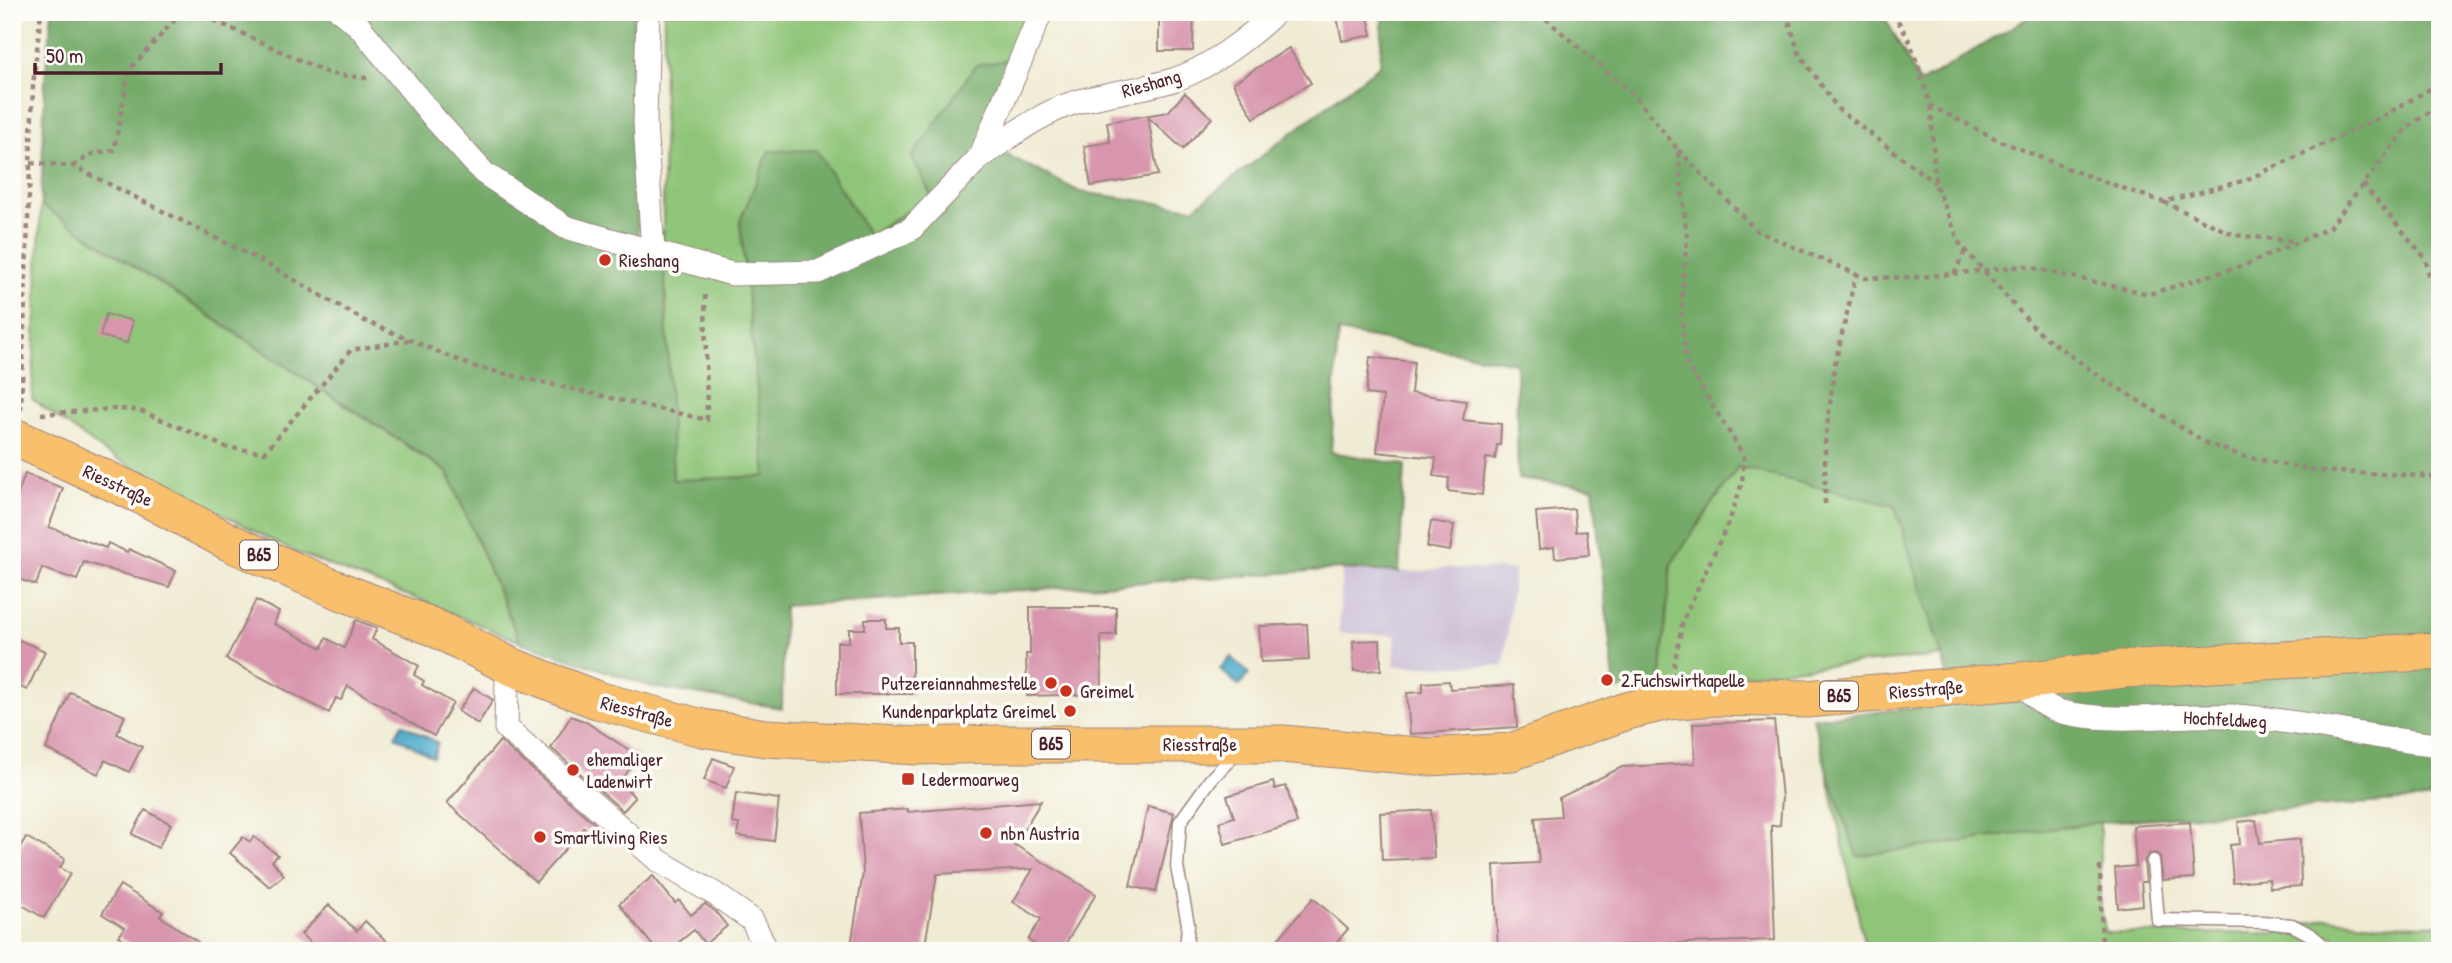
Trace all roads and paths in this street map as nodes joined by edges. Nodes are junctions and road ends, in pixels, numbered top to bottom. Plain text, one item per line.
1 (41, 12) edge
2 (182, 12) edge
3 (196, 12) edge
4 (224, 12) edge
5 (341, 12) edge
6 (648, 12) edge
7 (1041, 12) edge
8 (1276, 12) edge
9 (1538, 12) edge
10 (1786, 12) edge
11 (1893, 12) edge
12 (212, 20) junction
13 (389, 63) junction
14 (2440, 83) edge
15 (2440, 104) edge
16 (1931, 106) junction
17 (1678, 150) junction
18 (980, 157) junction
19 (31, 163) junction
20 (73, 166) junction
21 (1936, 183) junction
22 (2363, 184) junction
23 (2163, 202) junction
24 (2297, 242) junction
25 (1965, 251) junction
26 (653, 253) junction
27 (704, 266) junction
28 (1983, 271) junction
29 (1856, 274) junction
30 (1954, 274) junction
31 (2440, 296) edge
32 (411, 340) junction
33 (18, 432) edge
34 (2440, 472) edge
35 (2438, 478) edge
36 (1825, 504) dead end
37 (2440, 651) edge
38 (510, 666) junction
39 (1673, 671) dead end
40 (2020, 681) junction
41 (1245, 744) junction
42 (2440, 745) edge
43 (2153, 861) dead end
44 (2100, 866) dead end
45 (767, 951) edge
46 (1186, 951) edge
47 (2102, 951) edge
48 (2330, 951) edge

1 - 19 path
2 - 20 path
3 - 12 path
4 - 12 path
5 - 13 street, Rieshang
6 - 26 street
7 - 18 street, Rieshang
8 - 18 street, Rieshang
9 - 17 path
10 - 21 path
11 - 16 path
12 - 13 path
13 - 26 street, Rieshang
14 - 23 path
15 - 22 path
16 - 21 path
16 - 23 path
17 - 29 path
17 - 39 path
18 - 27 street, Rieshang
19 - 20 path
19 - 33 path
20 - 32 path
21 - 25 path
22 - 24 path
22 - 31 path
23 - 24 path
24 - 28 path
25 - 28 path
25 - 30 path
26 - 27 street, Rieshang
27 - 32 path
28 - 30 path
28 - 35 path
29 - 30 path
29 - 36 path
32 - 33 path
33 - 38 main road, Riesstraße / B65
34 - 35 path
37 - 40 main road, Riesstraße / B65
38 - 41 main road, Riesstraße / B65
38 - 45 street
40 - 41 main road, Riesstraße / B65
40 - 42 street, Hochfeldweg
41 - 46 lane
43 - 48 lane
44 - 47 path

